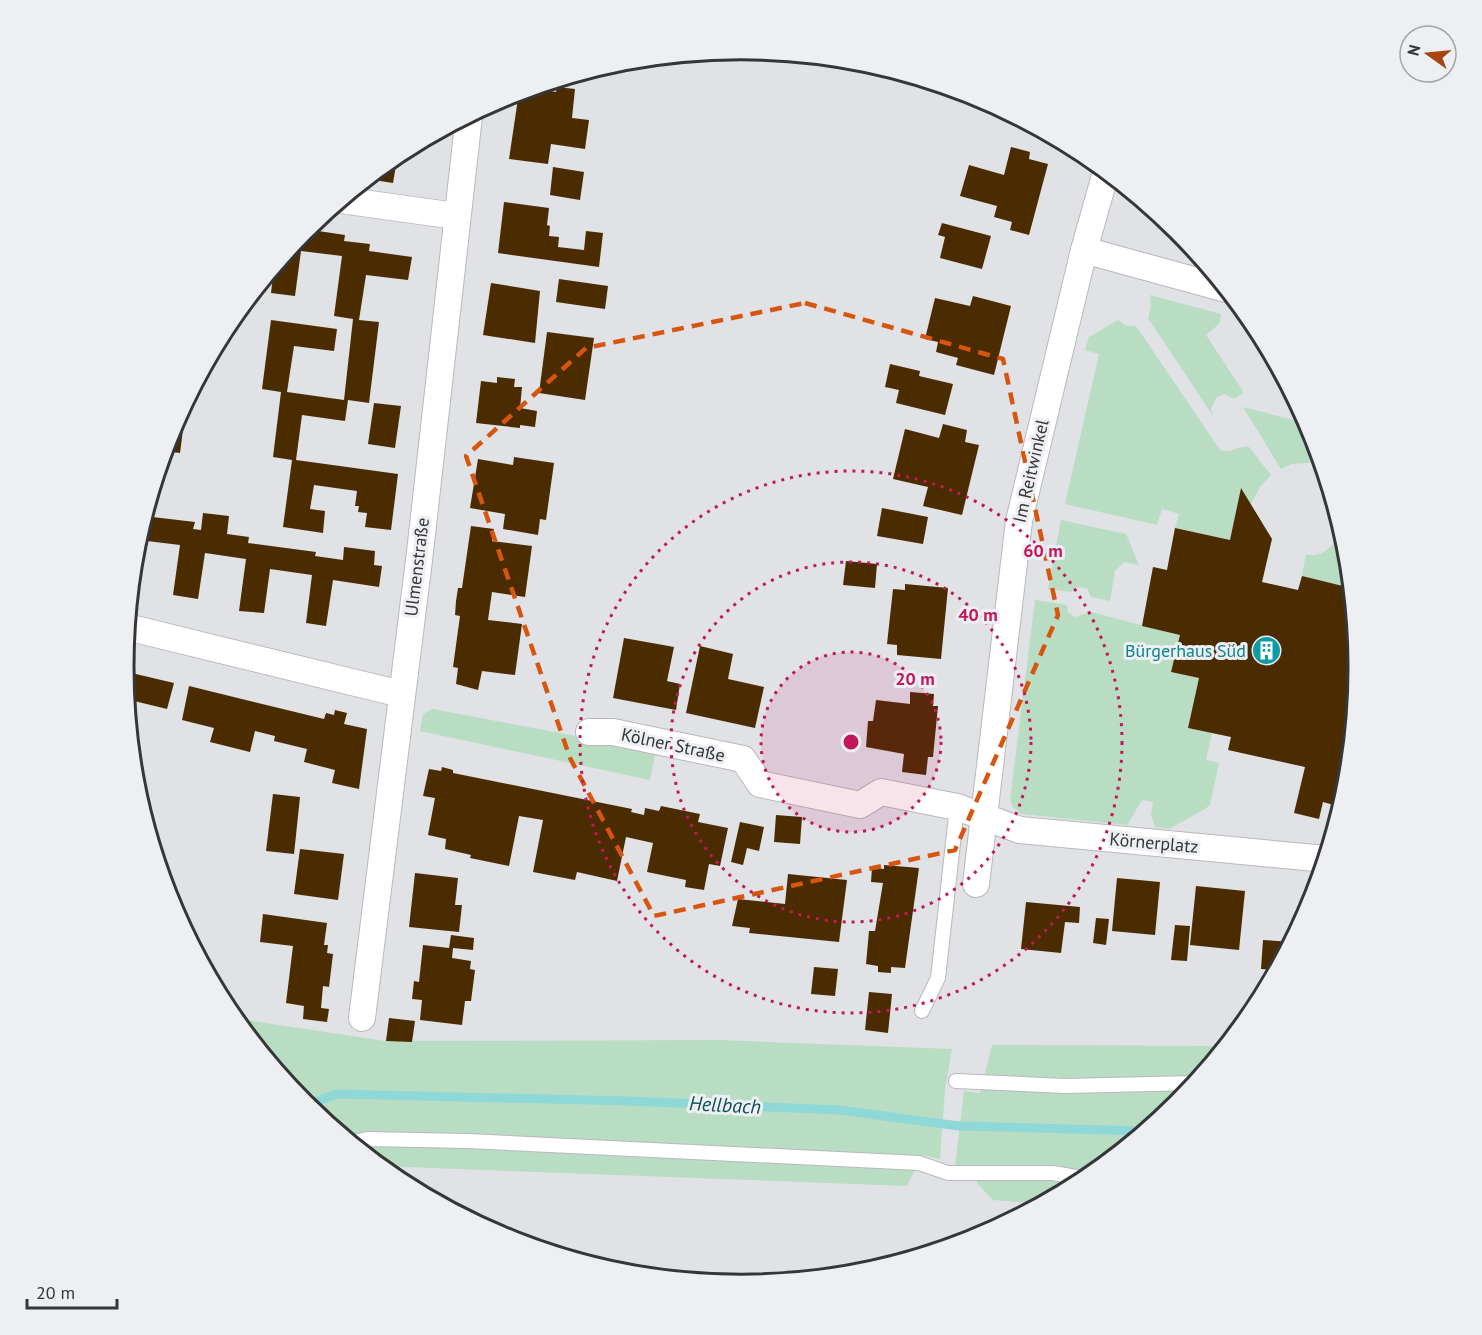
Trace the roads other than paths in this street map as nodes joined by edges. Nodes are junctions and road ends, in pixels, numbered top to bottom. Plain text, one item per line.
1 (468, 125) edge
2 (1104, 180) edge
3 (352, 201) edge
4 (456, 216) junction
5 (1084, 250) junction
6 (1213, 285) edge
7 (135, 629) edge
8 (401, 694) junction
9 (589, 732) dead end
10 (957, 807) junction
11 (985, 818) junction
12 (1318, 858) edge
13 (976, 884) dead end
14 (922, 1011) dead end
15 (362, 1018) dead end
16 (956, 1082) dead end
17 (1184, 1083) edge
18 (361, 1141) edge
19 (1073, 1176) edge

1 - 4 street, Ulmenstraße
2 - 5 street, Im Reitwinkel
3 - 4 street
4 - 8 street, Ulmenstraße
5 - 6 street
5 - 11 street, Im Reitwinkel
7 - 8 street
8 - 15 street, Ulmenstraße
9 - 10 street, Kölner Straße
10 - 11 street, Kölner Straße
10 - 14 lane
11 - 12 street, Körnerplatz
11 - 13 street, Im Reitwinkel
16 - 17 lane
18 - 19 lane

